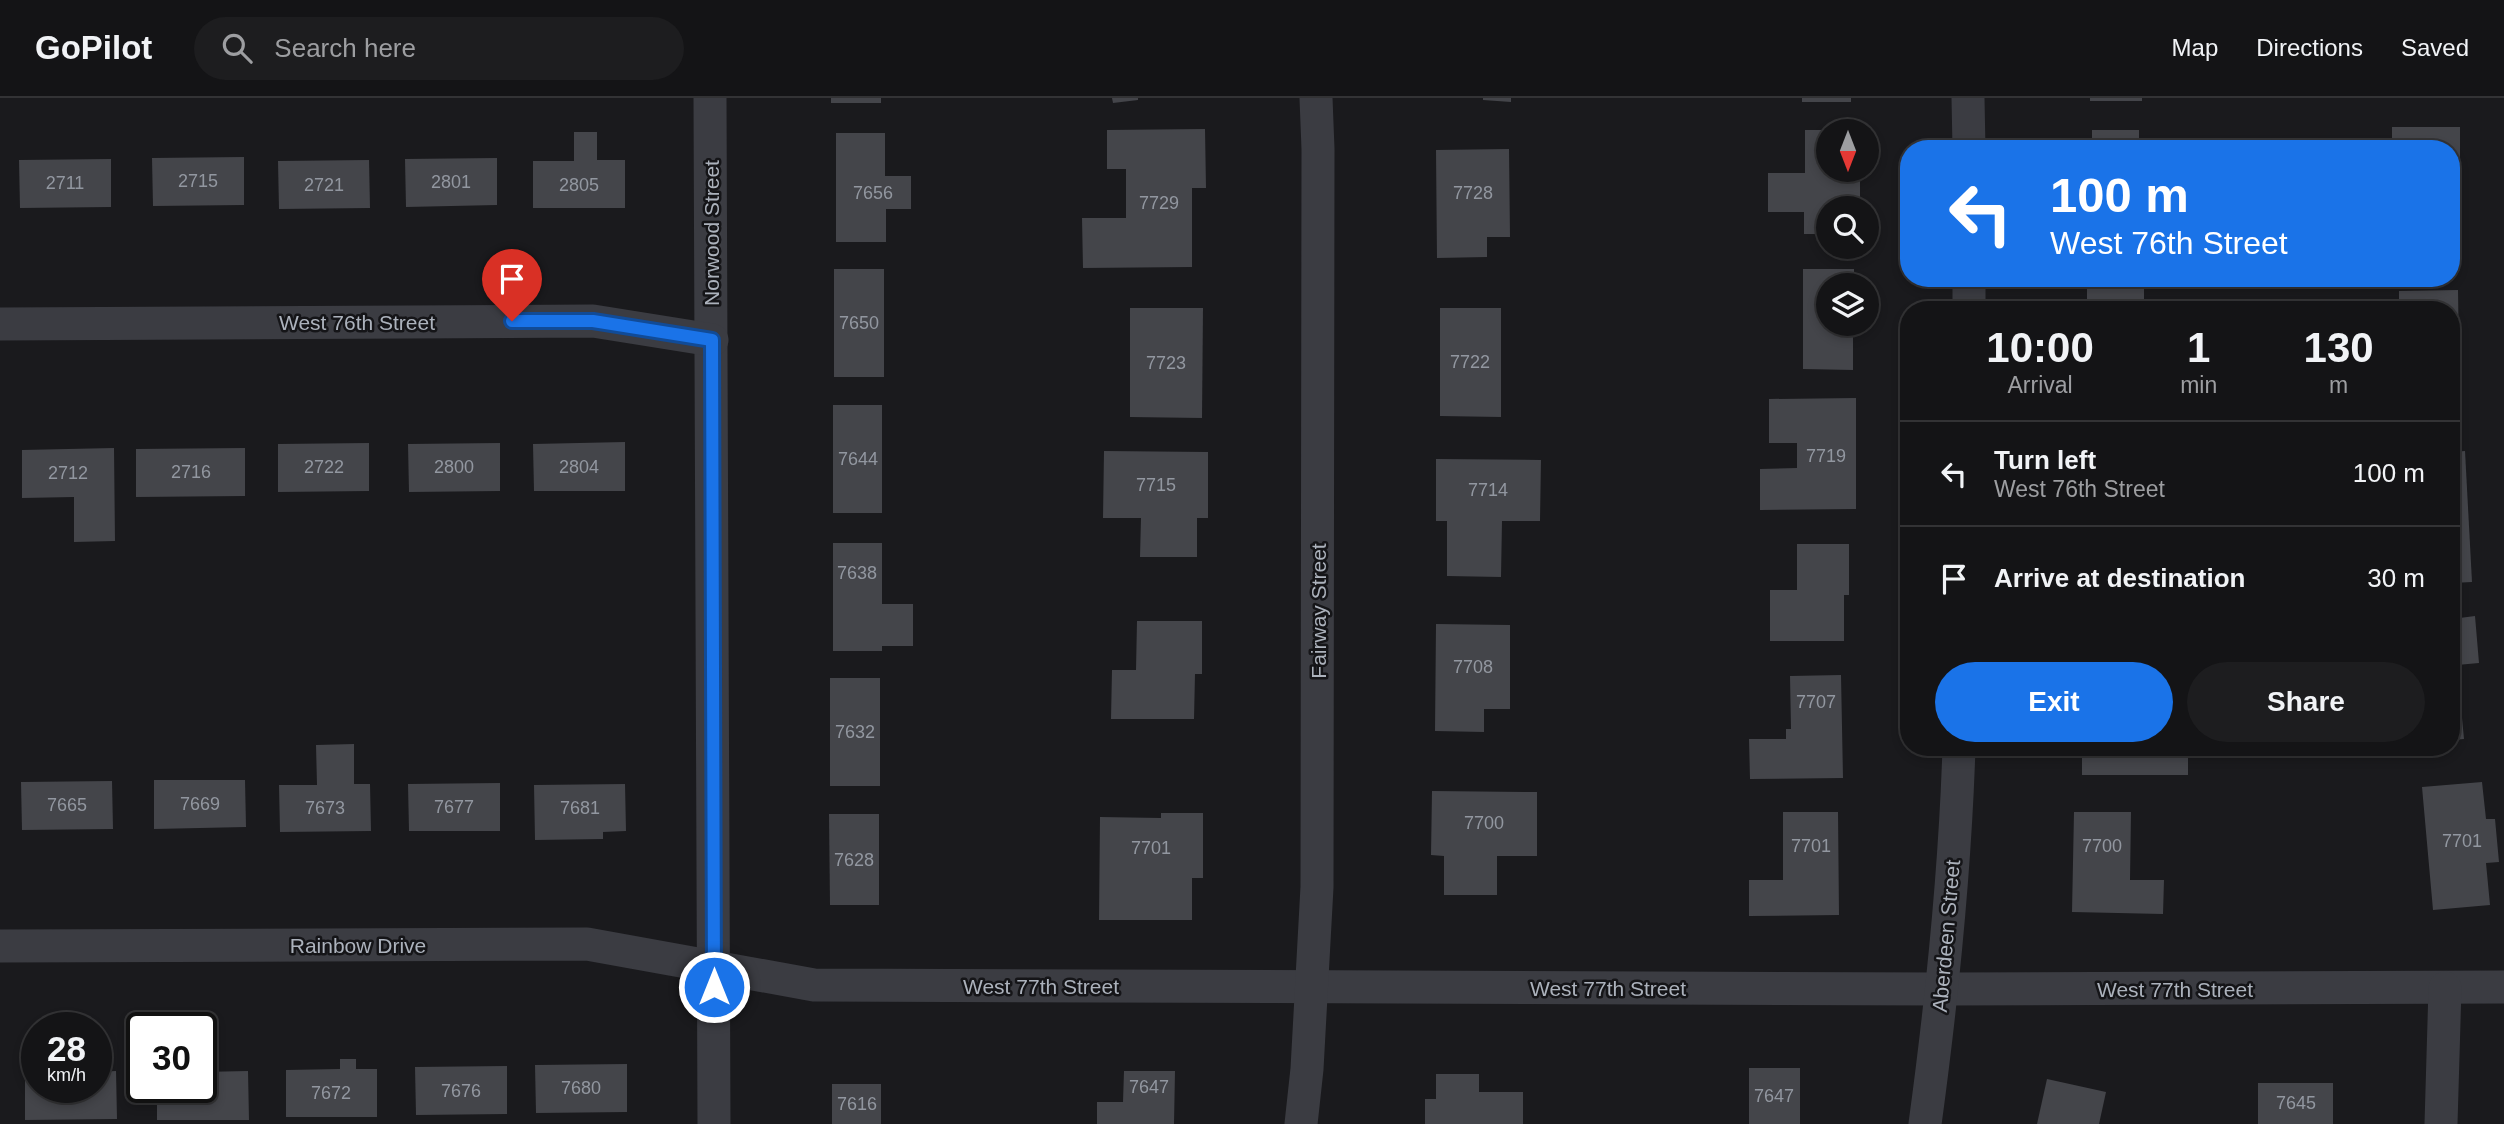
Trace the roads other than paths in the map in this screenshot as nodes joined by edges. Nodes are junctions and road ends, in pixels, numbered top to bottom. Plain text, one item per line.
1 (710, 98) edge
2 (1315, 98) edge
3 (1968, 98) edge
4 (1969, 140) edge
5 (0, 324) edge
6 (712, 340) junction
7 (1959, 756) edge
8 (0, 946) edge
9 (714, 967) junction
10 (1312, 987) junction
11 (2504, 987) edge
12 (2445, 988) junction
13 (1943, 989) junction
14 (714, 1124) edge
15 (1301, 1124) edge
16 (1925, 1124) edge
17 (2441, 1124) edge

1 - 6 street, Norwood Street
2 - 10 street, Fairway Street
3 - 4 street
5 - 6 street, West 76th Street
6 - 9 street, Norwood Street
7 - 13 street, Aberdeen Street
8 - 9 street, Rainbow Drive
9 - 10 street, West 77th Street
9 - 14 street, Norwood Street
10 - 13 street, West 77th Street
10 - 15 street, Fairway Street
11 - 12 street, West 77th Street
12 - 13 street, West 77th Street
12 - 17 street
13 - 16 street, Aberdeen Street

